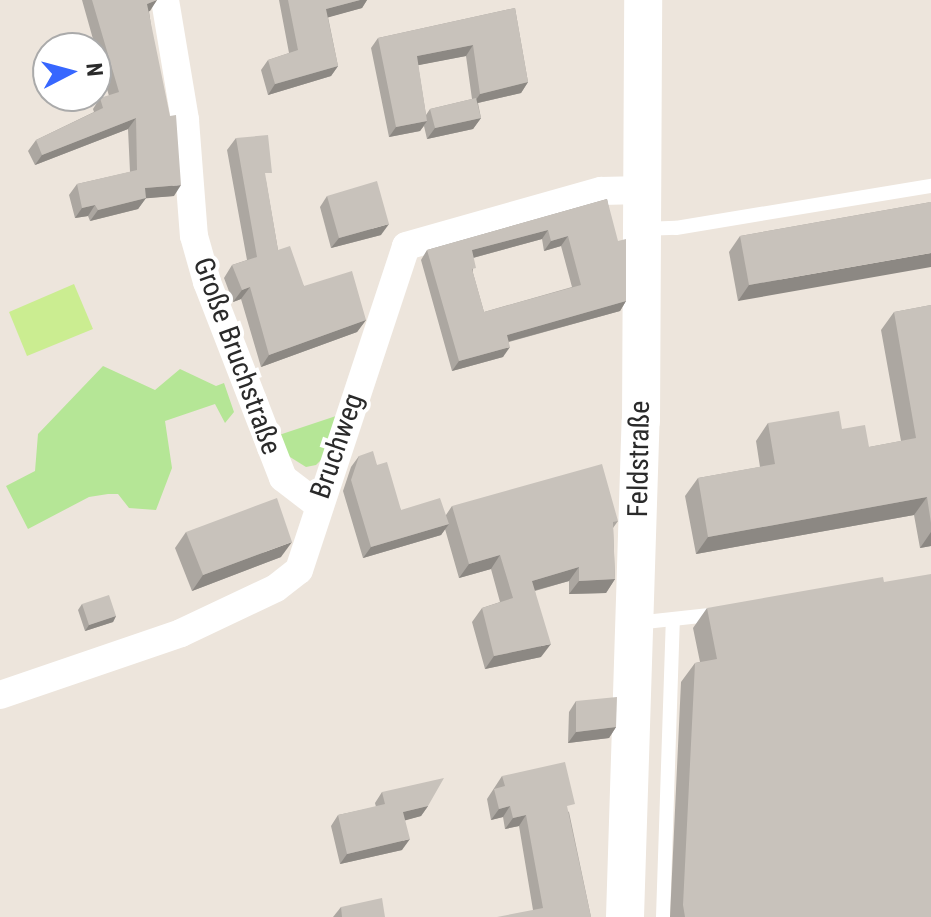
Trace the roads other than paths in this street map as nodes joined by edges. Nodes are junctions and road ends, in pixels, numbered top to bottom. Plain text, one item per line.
1 (165, 0) edge
2 (643, 0) edge
3 (931, 186) edge
4 (642, 190) junction
5 (642, 229) junction
6 (317, 504) junction
7 (735, 611) edge
8 (654, 622) junction
9 (0, 695) edge
10 (625, 917) edge
11 (663, 917) edge

1 - 6 street, Große Bruchstraße
2 - 4 street, Feldstraße
3 - 5 lane
4 - 5 street, Feldstraße
4 - 6 street, Bruchweg
5 - 8 street, Feldstraße
6 - 9 street, Bruchweg
7 - 8 lane
8 - 10 street, Feldstraße
8 - 11 lane

